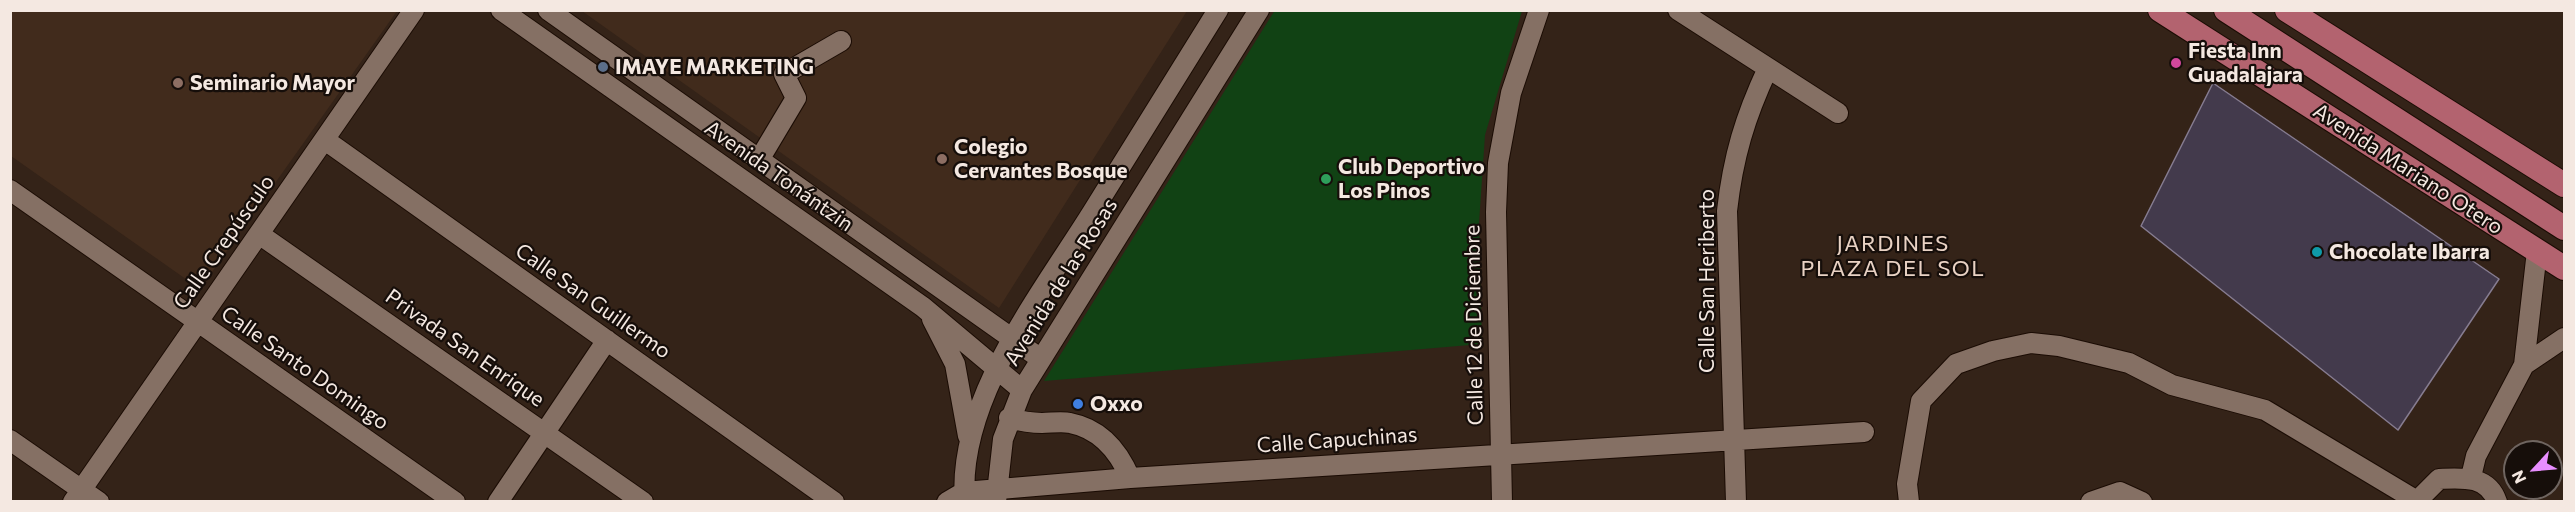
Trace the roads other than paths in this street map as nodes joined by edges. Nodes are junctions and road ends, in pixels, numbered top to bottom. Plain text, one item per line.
1 (414, 10) edge
2 (501, 10) edge
3 (548, 10) edge
4 (1218, 10) edge
5 (1259, 10) edge
6 (1539, 10) edge
7 (1678, 10) edge
8 (2160, 10) edge
9 (2226, 10) edge
10 (2287, 10) edge
11 (841, 41) dead end
12 (1768, 68) junction
13 (1838, 113) dead end
14 (324, 140) junction
15 (759, 160) junction
16 (2565, 185) edge
17 (10, 190) edge
18 (2565, 228) edge
19 (259, 234) junction
20 (2537, 251) junction
21 (2565, 268) edge
22 (923, 307) junction
23 (198, 323) junction
24 (2565, 338) edge
25 (1013, 339) junction
26 (607, 340) junction
27 (1041, 359) junction
28 (2524, 365) junction
29 (998, 367) junction
30 (1022, 390) junction
31 (1009, 418) junction
32 (1864, 432) dead end
33 (544, 433) junction
34 (1734, 439) junction
35 (10, 440) edge
36 (969, 440) junction
37 (1501, 454) junction
38 (2470, 477) junction
39 (1130, 478) junction
40 (78, 496) edge
41 (996, 496) edge
42 (965, 497) edge
43 (99, 501) edge
44 (455, 501) edge
45 (498, 501) edge
46 (643, 501) edge
47 (834, 501) edge
48 (947, 501) edge
49 (1502, 501) edge
50 (1736, 501) edge
51 (1909, 501) edge
52 (2091, 501) edge
53 (2142, 501) edge
54 (2497, 501) edge

1 - 14 street, Calle Crepúsculo
2 - 22 street, Avenida Tonántzin
3 - 15 street, Avenida Tonántzin
4 - 25 street, Avenida de las Rosas
5 - 27 street, Avenida de las Rosas
6 - 37 street, Calle 12 de Diciembre
7 - 12 street
8 - 20 main road, Avenida Mariano Otero
9 - 18 main road, Avenida Mariano Otero
10 - 16 main road
11 - 15 street
12 - 13 street
12 - 34 street, Calle San Heriberto
14 - 19 street, Calle Crepúsculo
14 - 26 street, Calle San Guillermo
15 - 25 street, Avenida Tonántzin
17 - 23 street, Calle Santo Domingo
19 - 23 street, Calle Crepúsculo
19 - 33 street, Privada San Enrique
20 - 21 main road, Avenida Mariano Otero
20 - 28 street
22 - 29 street, Avenida Tonántzin
22 - 36 street
23 - 40 street, Calle Crepúsculo
23 - 44 street, Calle Santo Domingo
24 - 28 street
25 - 27 street, Avenida Tonántzin
25 - 29 street, Avenida de las Rosas
26 - 33 street
26 - 47 street, Calle San Guillermo
27 - 30 street, Avenida de las Rosas
28 - 38 street
29 - 30 street, Avenida Tonántzin
29 - 36 street, Avenida de las Rosas
30 - 31 street, Avenida de las Rosas
31 - 39 street
31 - 41 street, Avenida de las Rosas
32 - 34 street, Calle Capuchinas
33 - 45 street
33 - 46 street, Privada San Enrique
34 - 37 street, Calle Capuchinas
34 - 50 street, Calle San Heriberto
35 - 40 street
36 - 42 street, Avenida de las Rosas
37 - 39 street, Calle Capuchinas
37 - 49 street, Calle 12 de Diciembre
38 - 51 street
38 - 54 street
39 - 41 street, Calle Capuchinas
40 - 43 street
41 - 42 street, Calle Capuchinas
42 - 48 street, Calle Capuchinas
52 - 53 street

